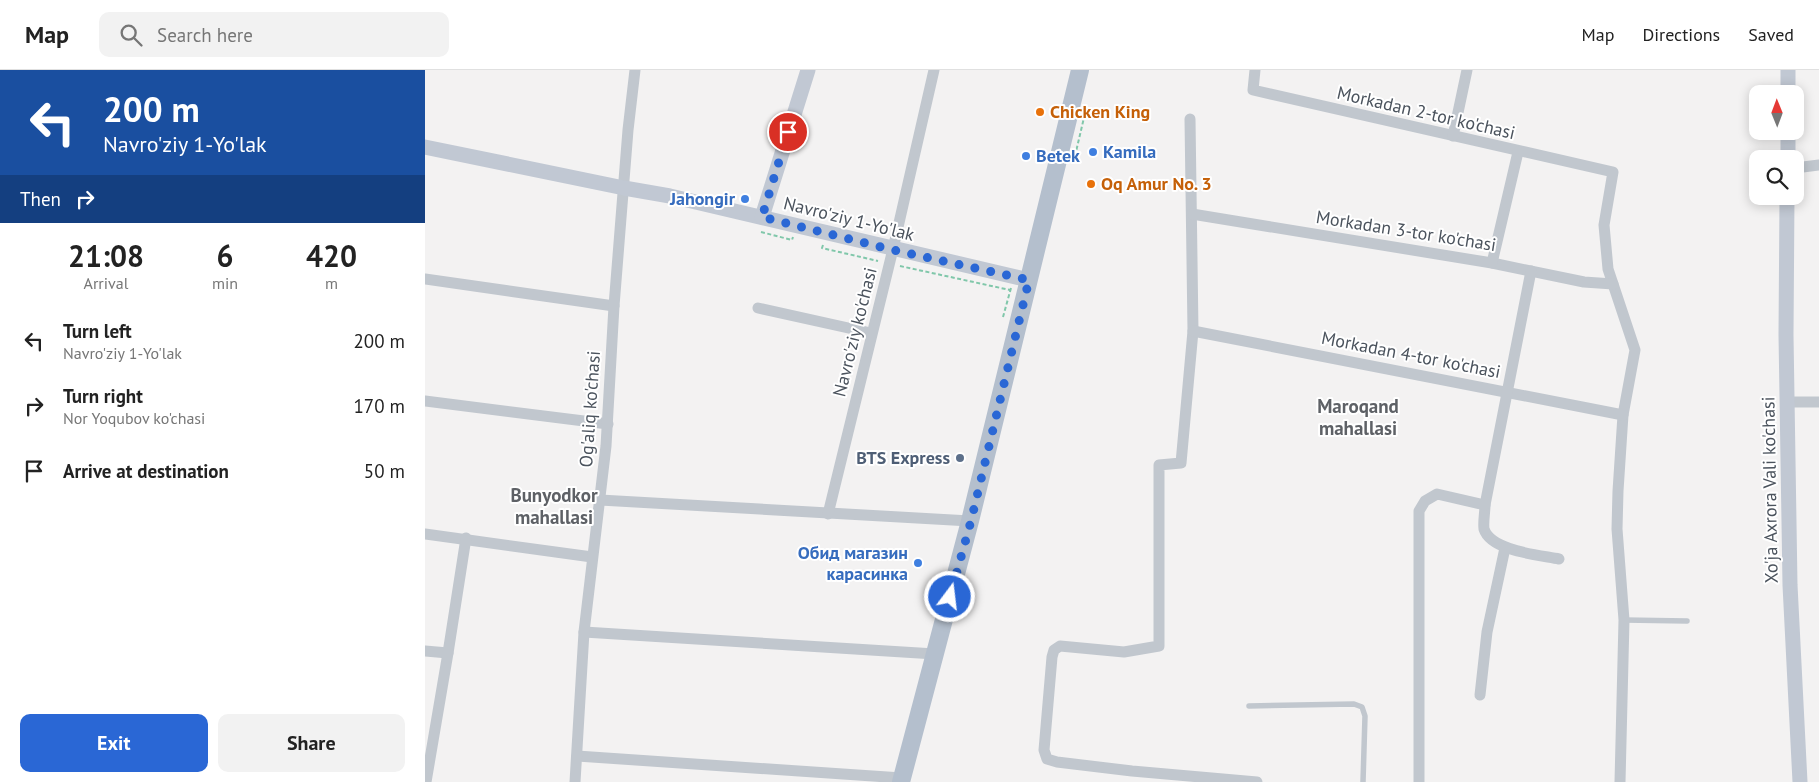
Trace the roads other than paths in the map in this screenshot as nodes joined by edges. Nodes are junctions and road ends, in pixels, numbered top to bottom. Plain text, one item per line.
1 (635, 70) edge
2 (808, 70) edge
3 (934, 70) edge
4 (1079, 70) edge
5 (1255, 70) edge
6 (1467, 70) edge
7 (1789, 70) edge
8 (1788, 85) edge
9 (1190, 119) dead end
10 (1453, 136) junction
11 (425, 147) edge
12 (1518, 152) junction
13 (1819, 165) edge
14 (1804, 167) edge
15 (624, 188) junction
16 (1787, 205) edge
17 (1192, 214) junction
18 (762, 217) junction
19 (892, 256) junction
20 (1492, 262) junction
21 (1531, 271) junction
22 (425, 279) edge
23 (1613, 284) junction
24 (1027, 287) junction
25 (614, 306) junction
26 (759, 308) dead end
27 (1193, 331) junction
28 (871, 333) junction
29 (1508, 392) junction
30 (425, 401) edge
31 (1787, 402) junction
32 (1819, 402) edge
33 (1623, 415) junction
34 (608, 424) junction
35 (600, 500) junction
36 (1485, 505) junction
37 (828, 514) junction
38 (971, 521) junction
39 (425, 534) edge
40 (466, 538) junction
41 (1505, 548) junction
42 (592, 557) junction
43 (1559, 559) dead end
44 (1624, 620) junction
45 (1687, 621) dead end
46 (584, 632) junction
47 (425, 651) edge
48 (448, 653) junction
49 (935, 654) junction
50 (1480, 695) dead end
51 (1249, 706) dead end
52 (577, 756) junction
53 (901, 780) edge
54 (426, 782) edge
55 (575, 782) edge
56 (1257, 782) edge
57 (1363, 782) edge
58 (1419, 782) edge
59 (1620, 782) edge
60 (1800, 782) edge

1 - 15 street, Og'aliq ko'chasi
2 - 18 street
3 - 19 street, Navro'ziy ko'chasi
4 - 24 main road
5 - 10 street, Morkadan 2-tor ko'chasi
6 - 10 street
7 - 8 street
9 - 17 street
10 - 12 street, Morkadan 2-tor ko'chasi
11 - 15 street, Navro'ziy 1-Yo'lak
12 - 20 street
12 - 23 street, Morkadan 2-tor ko'chasi
13 - 14 street
15 - 18 street, Navro'ziy 1-Yo'lak
15 - 25 street, Og'aliq ko'chasi
16 - 31 street, Xo'ja Axrora Vali ko'chasi
17 - 20 street, Morkadan 3-tor ko'chasi
17 - 27 street
18 - 19 street, Navro'ziy 1-Yo'lak
19 - 24 street, Navro'ziy 1-Yo'lak
19 - 28 street, Navro'ziy ko'chasi
20 - 21 street, Morkadan 3-tor ko'chasi
21 - 23 street, Morkadan 3-tor ko'chasi
21 - 29 street
22 - 25 street
23 - 33 street
24 - 38 main road
25 - 34 street, Og'aliq ko'chasi
26 - 28 street
27 - 29 street, Morkadan 4-tor ko'chasi
27 - 56 street
28 - 37 street, Navro'ziy ko'chasi
29 - 33 street, Morkadan 4-tor ko'chasi
29 - 36 street
30 - 34 street
31 - 32 street
31 - 60 street, Xo'ja Axrora Vali ko'chasi
33 - 44 street
34 - 35 street, Og'aliq ko'chasi
35 - 37 street
35 - 42 street, Og'aliq ko'chasi
36 - 41 street
36 - 58 street
37 - 38 street
38 - 49 main road
39 - 40 street
40 - 42 street
40 - 48 street
41 - 43 street
41 - 50 street
42 - 46 street, Og'aliq ko'chasi
44 - 45 lane
44 - 59 street
46 - 49 street
46 - 52 street, Og'aliq ko'chasi
47 - 48 street
48 - 54 street
49 - 53 main road
51 - 57 lane
52 - 53 street
52 - 55 street, Og'aliq ko'chasi

